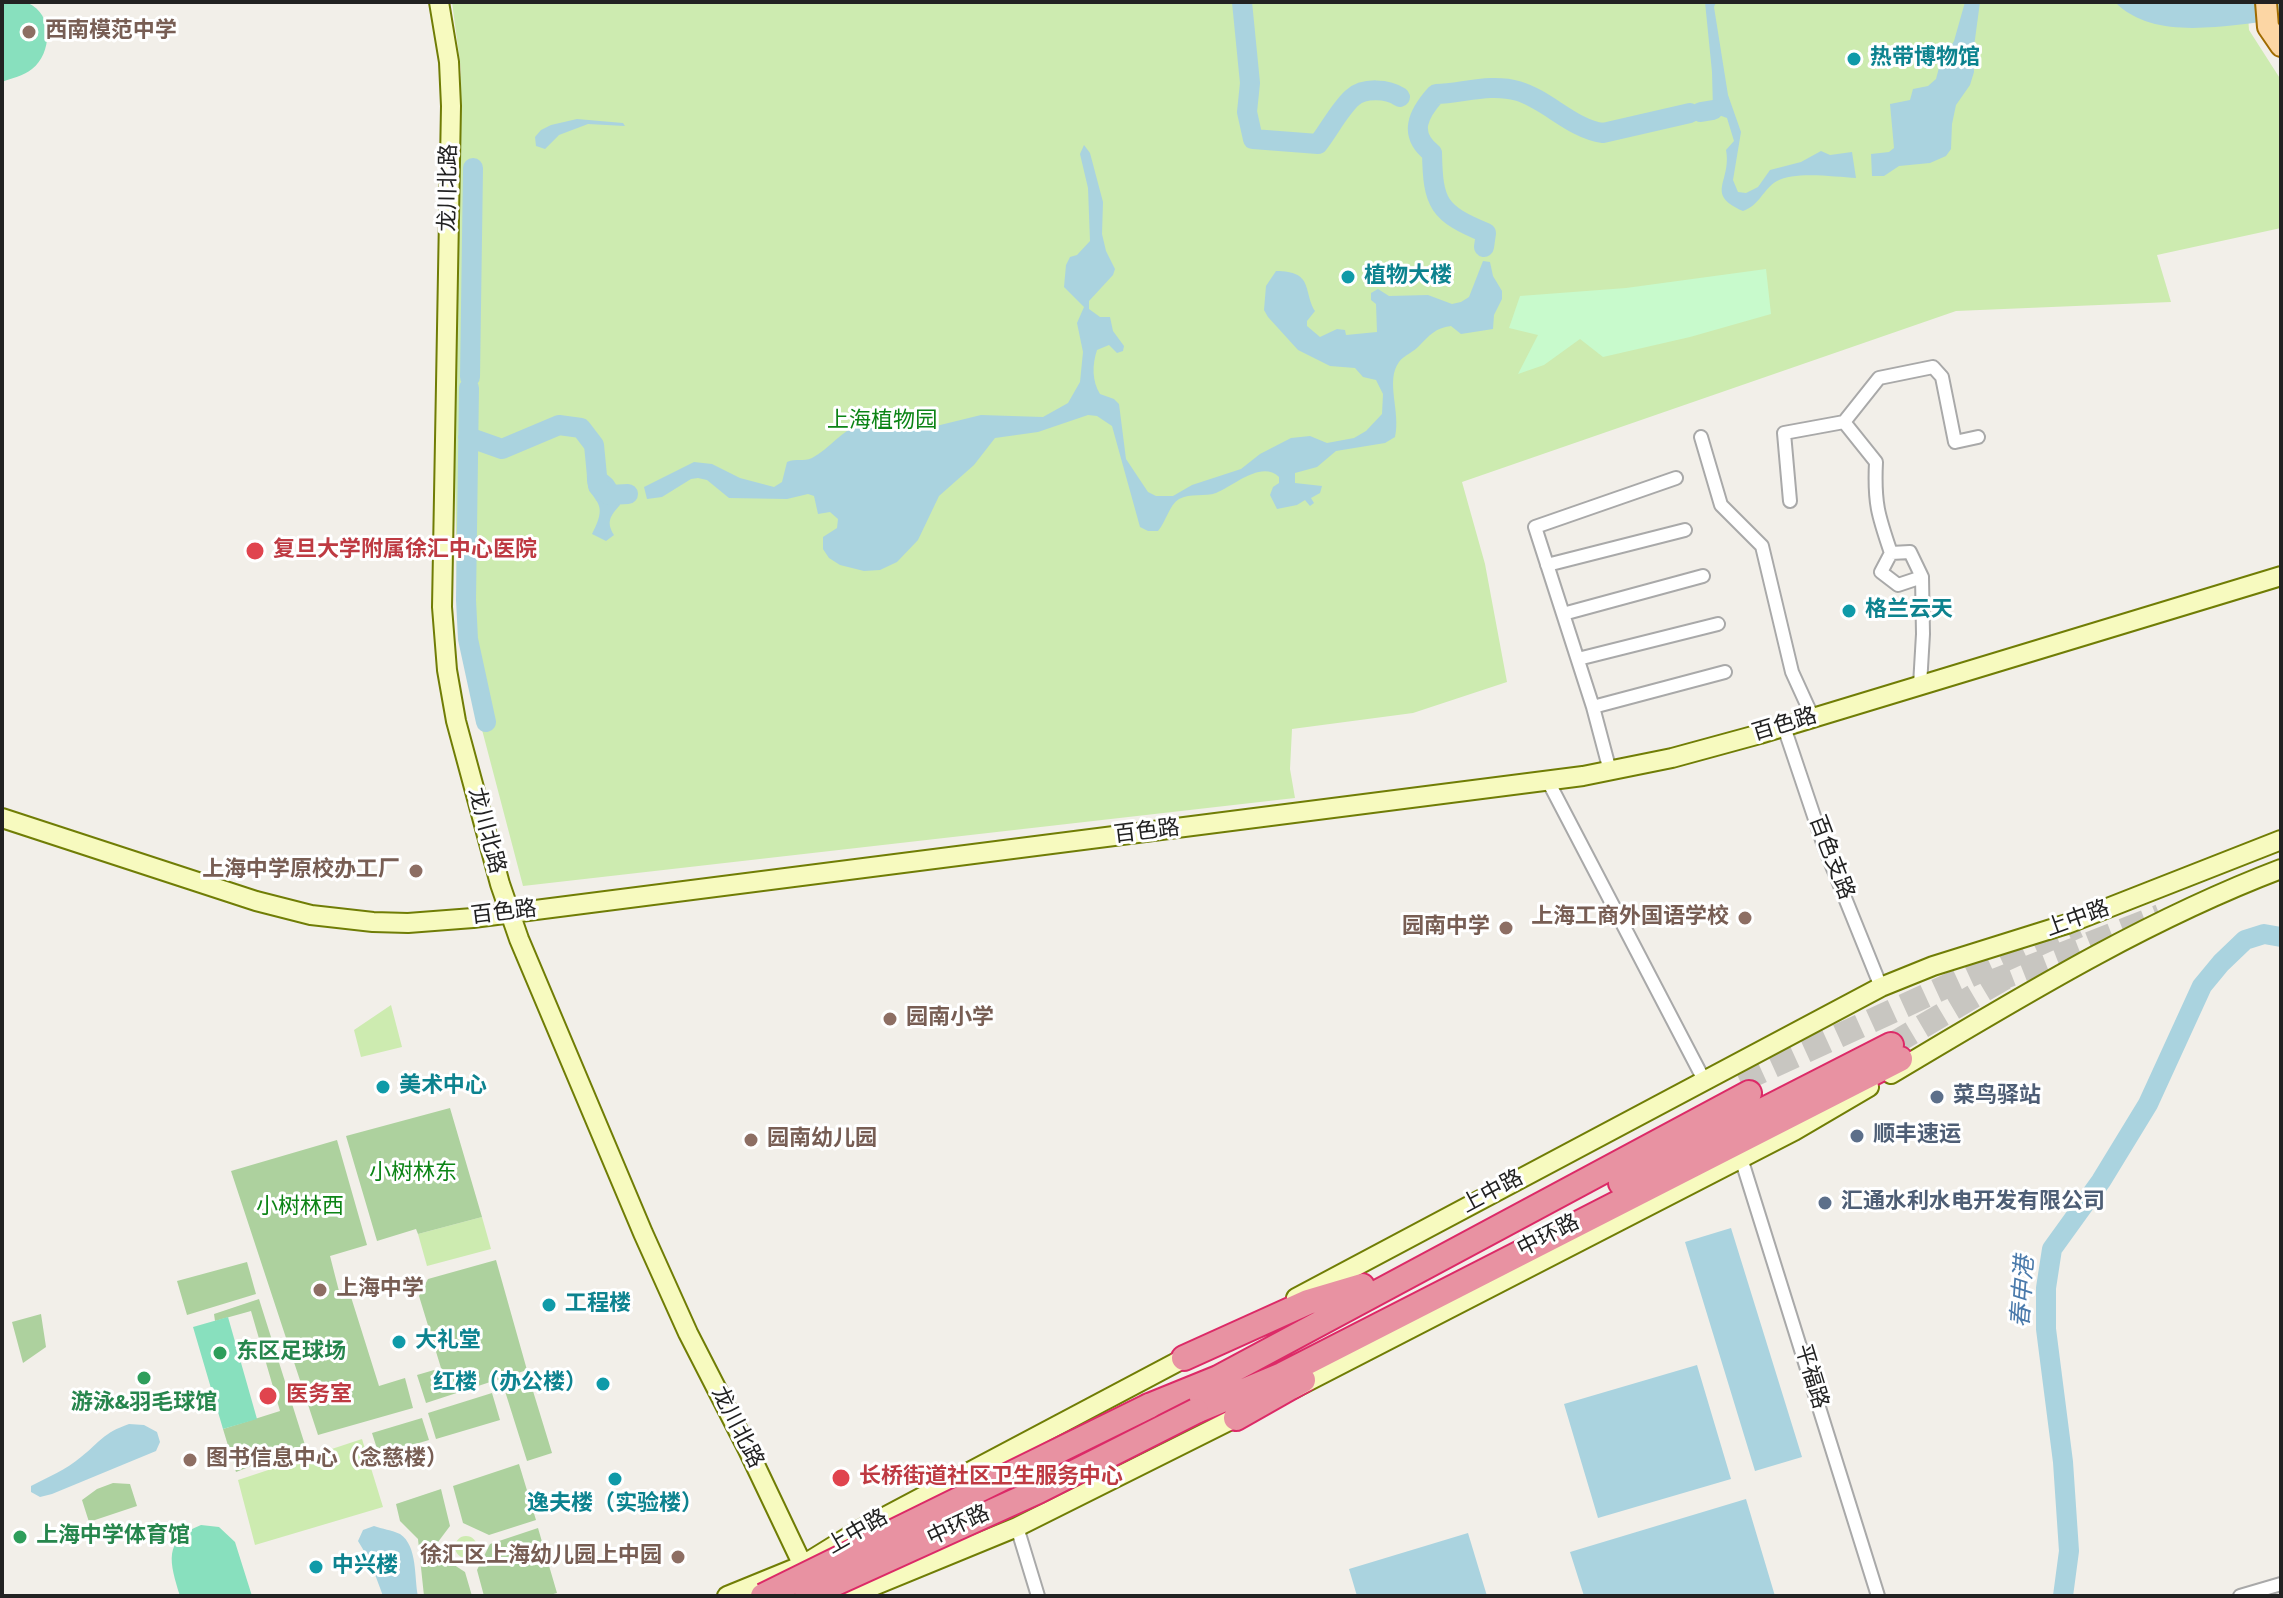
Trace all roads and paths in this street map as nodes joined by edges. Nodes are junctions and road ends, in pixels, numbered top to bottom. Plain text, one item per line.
1 (428, 2) edge
2 (439, 2) edge
3 (2266, 2) edge
4 (2281, 46) edge
5 (1844, 422) junction
6 (1701, 437) dead end
7 (1978, 437) dead end
8 (1676, 478) dead end
9 (1790, 501) dead end
10 (1685, 530) dead end
11 (1891, 553) junction
12 (1547, 565) junction
13 (1703, 576) dead end
14 (2281, 576) edge
15 (1922, 577) junction
16 (1563, 614) junction
17 (1718, 624) dead end
18 (1578, 659) junction
19 (1725, 672) dead end
20 (1920, 685) junction
21 (1593, 707) junction
22 (1813, 718) junction
23 (1784, 727) junction
24 (1610, 771) junction
25 (1548, 781) junction
26 (2, 818) edge
27 (2281, 840) edge
28 (2281, 869) edge
29 (504, 914) junction
30 (1881, 987) junction
31 (1704, 1080) junction
32 (1741, 1158) junction
33 (1604, 1209) junction
34 (1362, 1286) junction
35 (1331, 1325) junction
36 (1184, 1358) junction
37 (1236, 1418) junction
38 (1017, 1527) junction
39 (798, 1567) junction
40 (2281, 1584) edge
41 (727, 1596) edge
42 (763, 1596) edge
43 (806, 1596) edge
44 (817, 1596) edge
45 (849, 1596) edge
46 (1038, 1596) edge
47 (1878, 1596) edge
48 (2240, 1596) edge

1 - 29 street, 龙川北路
2 - 29 street, 龙川北路
3 - 4 main road
5 - 7 street
5 - 9 street
5 - 11 street
6 - 22 street
8 - 12 street
10 - 12 street
11 - 15 street
11 - 15 street
12 - 16 street
13 - 16 street
14 - 20 street, 百色路
15 - 20 street
16 - 18 street
17 - 18 street
18 - 21 street
19 - 21 street
20 - 22 street, 百色路
21 - 24 street
22 - 23 street, 百色路
23 - 24 street, 百色路
23 - 30 street, 百色支路
24 - 25 street, 百色路
25 - 29 street, 百色路
25 - 31 street
26 - 29 street, 百色路
27 - 30 street, 上中路
28 - 32 street, 上中路
29 - 39 street, 龙川北路
30 - 31 street, 上中路
31 - 36 street, 上中路
32 - 37 street, 上中路
32 - 47 street, 平福路
33 - 35 highway, 中环路
33 - 35 highway, 中环路
33 - 37 highway
34 - 35 highway, 中环路
34 - 35 highway, 中环路
34 - 36 highway
35 - 42 highway, 中环路, bridge
35 - 43 highway, 中环路, bridge
36 - 39 street, 上中路
37 - 38 street, 上中路
38 - 45 street, 上中路
38 - 46 street
39 - 41 street, 上中路
39 - 43 street, 龙川北路
39 - 44 street, 龙川北路
40 - 48 street

